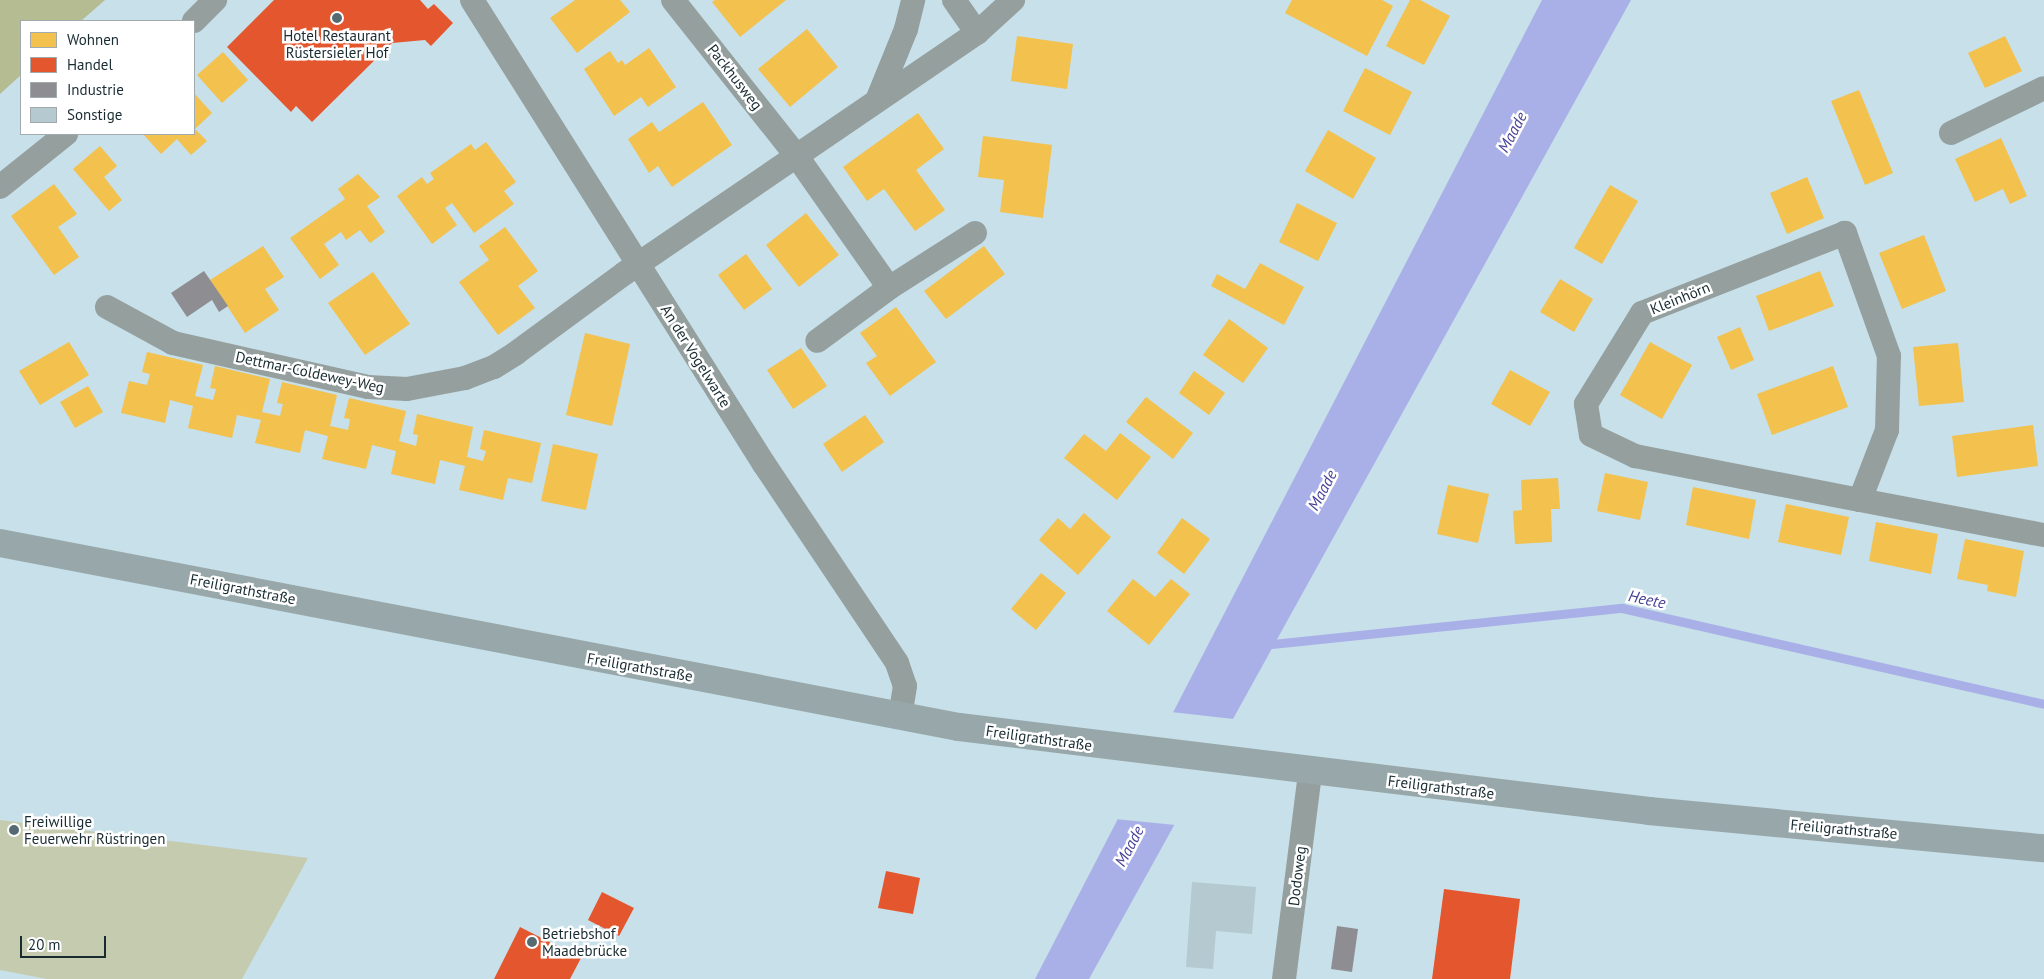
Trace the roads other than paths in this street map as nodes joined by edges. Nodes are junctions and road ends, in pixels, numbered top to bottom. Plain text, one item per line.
1 (215, 0) edge
2 (472, 0) edge
3 (673, 0) edge
4 (913, 0) edge
5 (954, 0) edge
6 (1013, 0) edge
7 (195, 20) edge
8 (977, 32) junction
9 (2044, 88) edge
10 (878, 98) junction
11 (1951, 133) dead end
12 (65, 135) edge
13 (796, 155) junction
14 (0, 187) edge
15 (975, 233) dead end
16 (638, 265) junction
17 (889, 288) junction
18 (107, 307) dead end
19 (817, 341) dead end
20 (1860, 500) junction
21 (0, 532) edge
22 (2044, 535) edge
23 (0, 543) edge
24 (46, 550) junction
25 (900, 716) junction
26 (1310, 772) junction
27 (2044, 848) edge
28 (1284, 979) edge

1 - 7 street
2 - 16 street, An der Vogelwarte
3 - 13 street, Packhusweg
4 - 10 street
5 - 8 street
6 - 8 street
8 - 10 street
9 - 11 street
10 - 13 street
12 - 14 street
13 - 16 street
13 - 17 street, Packhusweg
15 - 17 street
16 - 18 street, Dettmar-Coldewey-Weg
16 - 25 street, An der Vogelwarte
17 - 19 street
20 - 20 street, Kleinhörn
20 - 22 street, Kleinhörn
21 - 24 main road, Freiligrathstraße
23 - 24 main road, Freiligrathstraße
24 - 25 main road, Freiligrathstraße
25 - 26 main road, Freiligrathstraße
26 - 27 main road, Freiligrathstraße
26 - 28 street, Dodoweg

